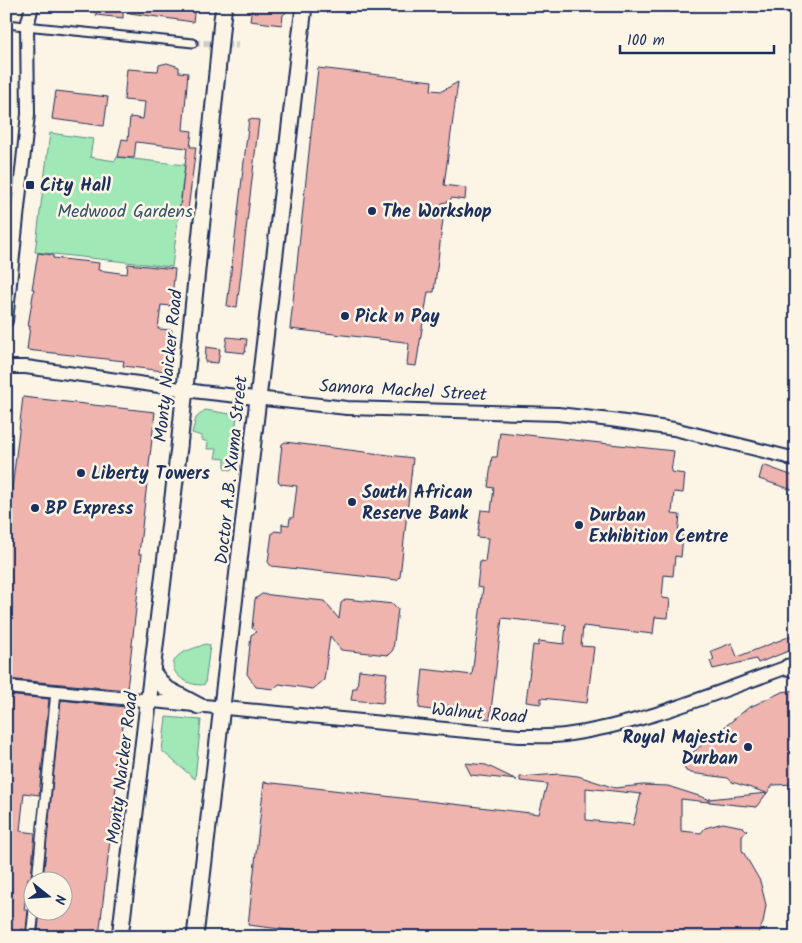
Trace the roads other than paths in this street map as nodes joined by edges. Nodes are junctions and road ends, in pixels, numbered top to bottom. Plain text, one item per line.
1 (32, 6) edge
2 (304, 6) edge
3 (223, 13) edge
4 (6, 24) edge
5 (27, 26) junction
6 (192, 43) tunnel mouth
7 (6, 320) edge
8 (6, 367) edge
9 (184, 390) junction
10 (258, 398) junction
11 (794, 458) edge
12 (793, 667) edge
13 (153, 673) junction
14 (6, 687) edge
15 (56, 692) junction
16 (149, 701) junction
17 (199, 706) junction
18 (223, 709) junction
19 (38, 870) edge
20 (33, 920) edge
21 (31, 937) edge
22 (120, 937) edge
23 (195, 937) edge

1 - 5 main road
2 - 10 main road, Doctor A.B. Xuma Street
3 - 9 main road, Monty Naicker Road, bridge
4 - 5 street
5 - 6 street
5 - 7 main road
8 - 9 main road, Samora Machel Street
9 - 10 main road, Samora Machel Street
9 - 13 main road, Monty Naicker Road
10 - 11 main road, Samora Machel Street
10 - 18 main road, Doctor A.B. Xuma Street
12 - 18 main road, Walnut Road
13 - 16 main road, Monty Naicker Road
13 - 17 main road
14 - 15 main road, Walnut Road
15 - 16 main road, Walnut Road
15 - 19 street
16 - 17 main road, Walnut Road
16 - 22 main road, Monty Naicker Road
17 - 18 main road, Walnut Road
18 - 23 main road, Doctor A.B. Xuma Street
20 - 21 street

